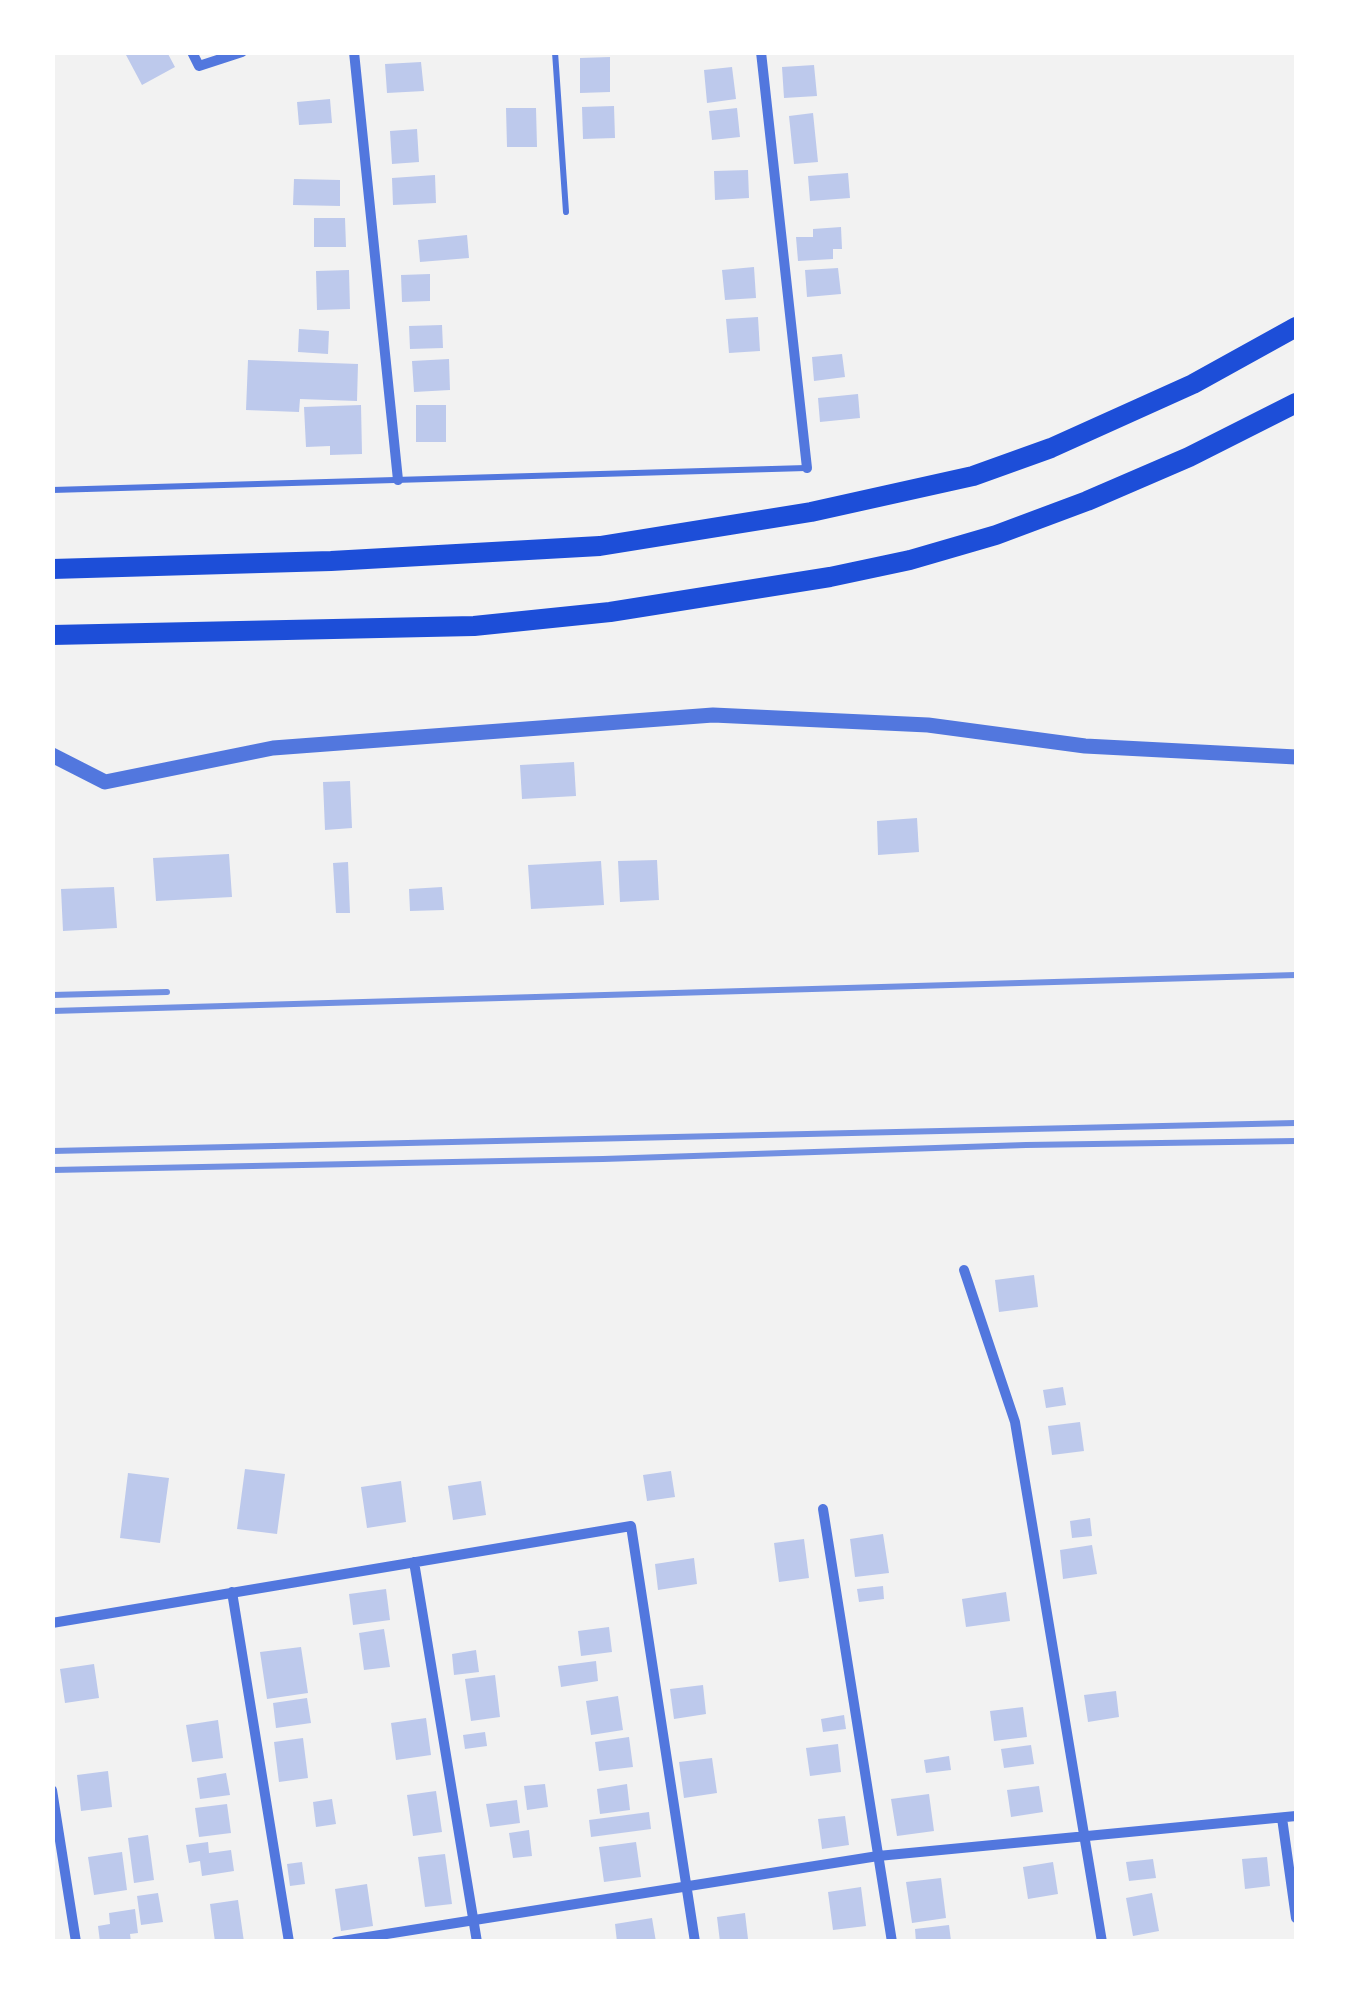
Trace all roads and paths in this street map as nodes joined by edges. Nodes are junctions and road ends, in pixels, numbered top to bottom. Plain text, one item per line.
1 (192, 52) edge
2 (242, 52) edge
3 (354, 52) edge
4 (555, 52) edge
5 (761, 52) edge
6 (566, 212) dead end
7 (1296, 327) edge
8 (1296, 403) edge
9 (806, 468) joint
10 (398, 480) junction
11 (52, 490) edge
12 (52, 569) edge
13 (52, 635) edge
14 (52, 755) edge
15 (1296, 757) edge
16 (964, 1270) dead end
17 (823, 1509) dead end
18 (414, 1562) junction
19 (232, 1592) junction
20 (52, 1622) edge
21 (52, 1790) edge
22 (1296, 1816) edge
23 (1282, 1818) junction
24 (1086, 1836) junction
25 (878, 1856) junction
26 (687, 1886) junction
27 (1296, 1918) edge
28 (474, 1920) junction
29 (76, 1942) edge
30 (289, 1942) edge
31 (336, 1942) edge
32 (478, 1942) edge
33 (695, 1942) edge
34 (892, 1942) edge
35 (1102, 1942) edge

1 - 2 street
3 - 10 street
4 - 6 lane
5 - 9 street
7 - 12 main road
8 - 13 main road
9 - 10 lane
10 - 11 lane
14 - 15 street
16 - 24 street
17 - 25 street
18 - 19 street
18 - 26 street
18 - 28 street
19 - 20 street
19 - 30 street
21 - 29 street
22 - 23 street
23 - 24 street
23 - 27 street
24 - 25 street
24 - 35 street
25 - 26 street
25 - 34 street
26 - 28 street
26 - 33 street
28 - 31 street
28 - 32 street

